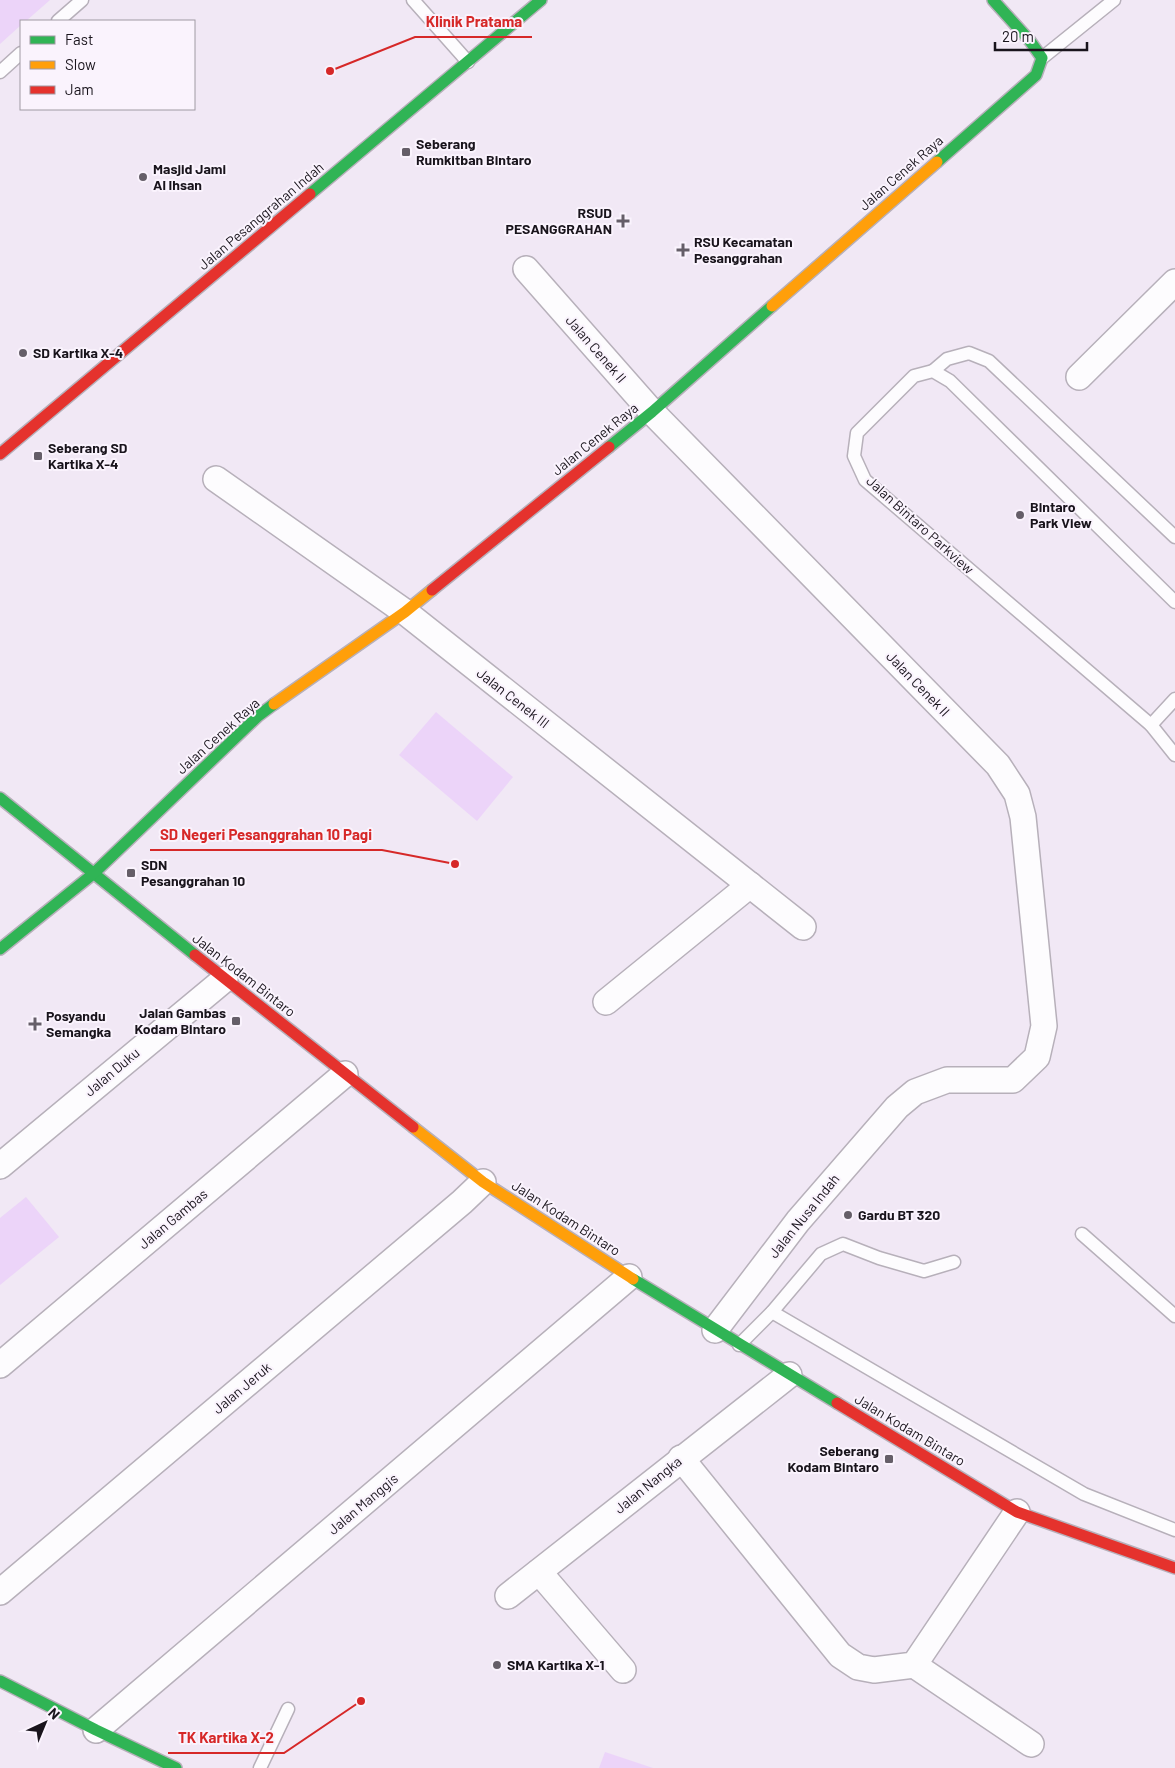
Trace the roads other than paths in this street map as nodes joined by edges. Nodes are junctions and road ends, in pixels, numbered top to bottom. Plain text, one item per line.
1 (82, 0) edge
2 (413, 0) edge
3 (541, 0) edge
4 (993, 0) edge
5 (1114, 0) edge
6 (59, 20) edge
7 (20, 54) edge
8 (1042, 58) junction
9 (468, 62) junction
10 (0, 72) edge
11 (526, 269) dead end
12 (1175, 282) edge
13 (932, 371) junction
14 (1079, 377) dead end
15 (652, 412) junction
16 (0, 454) edge
17 (216, 480) dead end
18 (1175, 537) edge
19 (1175, 602) edge
20 (405, 612) junction
21 (1175, 699) edge
22 (1151, 725) junction
23 (1175, 755) edge
24 (0, 798) edge
25 (93, 874) junction
26 (750, 885) junction
27 (803, 927) dead end
28 (0, 949) edge
29 (225, 979) junction
30 (606, 1002) dead end
31 (345, 1074) junction
32 (897, 1107) joint
33 (0, 1166) edge
34 (483, 1182) junction
35 (1082, 1234) dead end
36 (954, 1262) dead end
37 (629, 1277) junction
38 (772, 1312) junction
39 (1175, 1316) edge
40 (715, 1330) junction
41 (739, 1345) junction
42 (0, 1365) edge
43 (789, 1375) junction
44 (681, 1458) junction
45 (1017, 1512) junction
46 (1175, 1530) edge
47 (1175, 1568) edge
48 (539, 1572) junction
49 (0, 1592) edge
50 (508, 1596) dead end
51 (914, 1665) junction
52 (623, 1670) dead end
53 (0, 1681) edge
54 (288, 1709) dead end
55 (96, 1730) junction
56 (1031, 1744) dead end
57 (176, 1768) edge
58 (260, 1768) edge

1 - 6 lane
2 - 9 lane
3 - 9 street, Jalan Pesanggrahan Indah
4 - 8 street
5 - 8 lane
7 - 10 lane
8 - 15 street, Jalan Cenek Raya
9 - 16 street, Jalan Pesanggrahan Indah
11 - 15 street, Jalan Cenek II
12 - 14 street
13 - 18 lane, Jalan Bintaro Parkview
13 - 19 lane
13 - 22 lane, Jalan Bintaro Parkview
15 - 20 street, Jalan Cenek Raya
15 - 32 street, Jalan Cenek II
17 - 20 street, Jalan Cenek III
20 - 25 street, Jalan Cenek Raya
20 - 26 street, Jalan Cenek III
21 - 22 lane
22 - 23 lane, Jalan Bintaro Parkview
24 - 25 street, Jalan Kodam Bintaro
25 - 28 street, Jalan Cenek Raya
25 - 29 street, Jalan Kodam Bintaro
26 - 27 street, Jalan Cenek III
26 - 30 street
29 - 31 street, Jalan Kodam Bintaro
29 - 33 street, Jalan Duku
31 - 34 street, Jalan Kodam Bintaro
31 - 42 street, Jalan Gambas
32 - 40 street, Jalan Nusa Indah
34 - 37 street, Jalan Kodam Bintaro
34 - 49 street, Jalan Jeruk
35 - 39 lane
36 - 38 lane
37 - 40 street, Jalan Kodam Bintaro
37 - 55 street, Jalan Manggis
38 - 41 lane
38 - 46 lane
40 - 41 street, Jalan Kodam Bintaro
41 - 43 street, Jalan Kodam Bintaro
43 - 44 street, Jalan Nangka
43 - 45 street, Jalan Kodam Bintaro
44 - 48 street, Jalan Nangka
44 - 51 street
45 - 47 street, Jalan Kodam Bintaro
45 - 51 street
48 - 50 street, Jalan Nangka
48 - 52 street
51 - 56 street
53 - 55 street
54 - 58 lane
55 - 57 street

